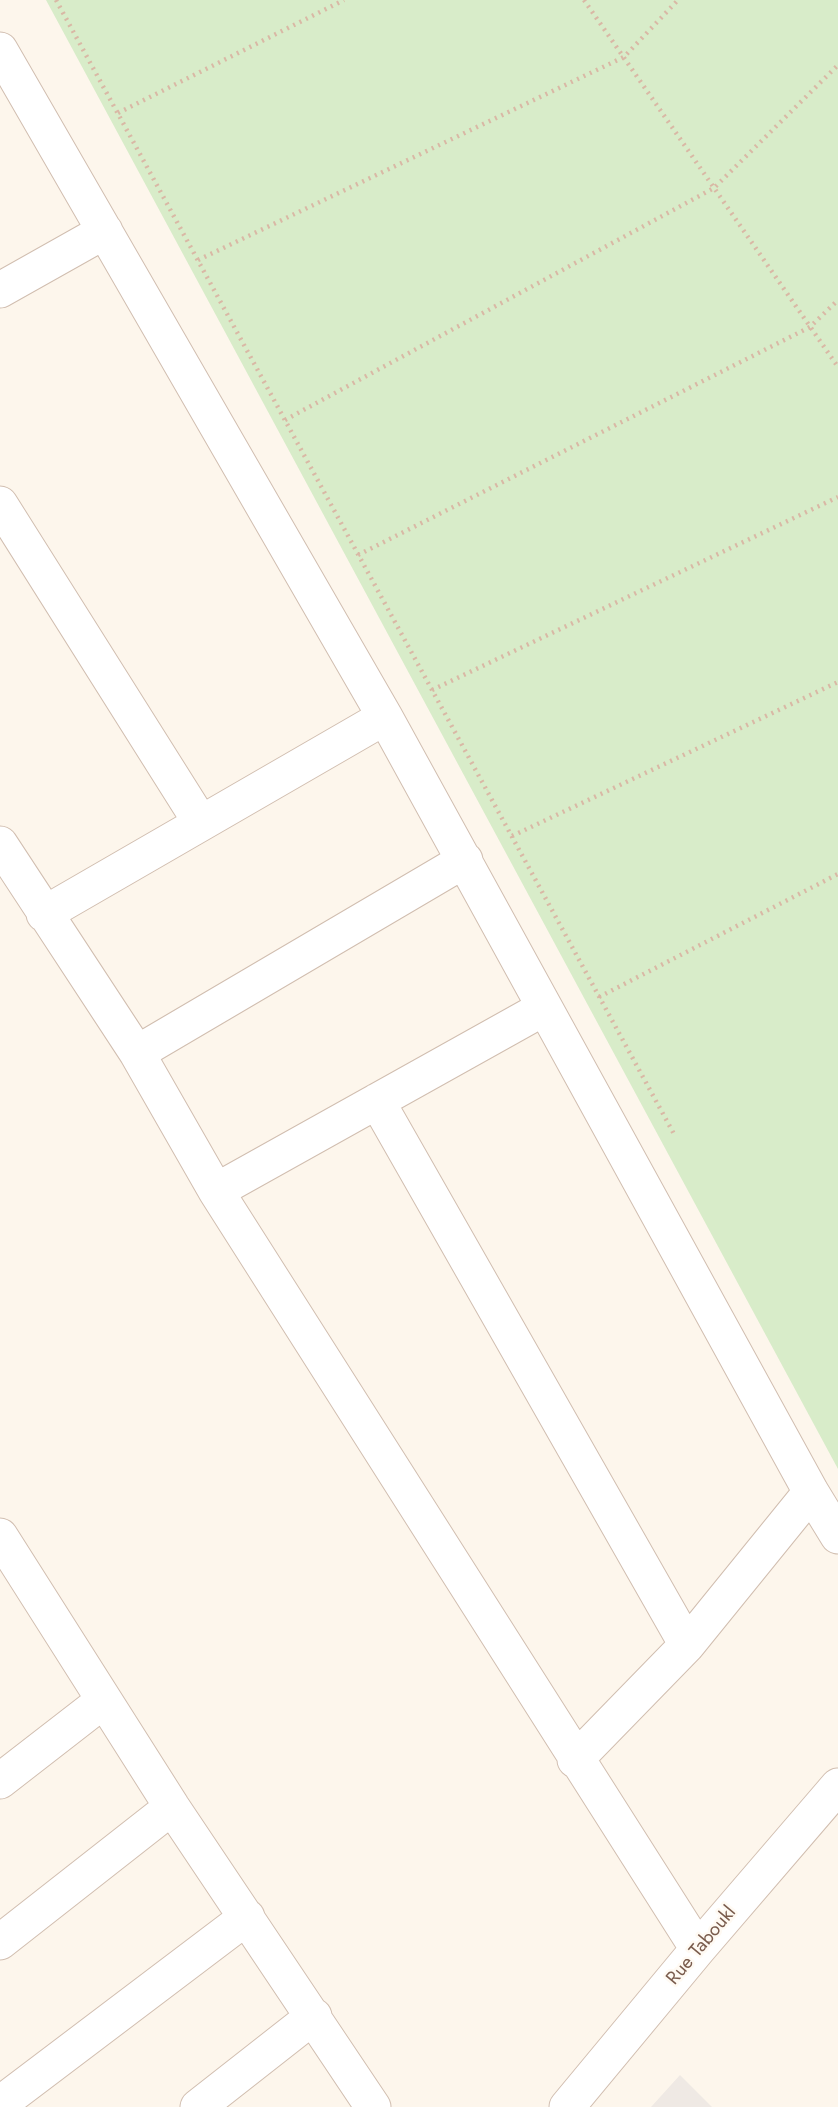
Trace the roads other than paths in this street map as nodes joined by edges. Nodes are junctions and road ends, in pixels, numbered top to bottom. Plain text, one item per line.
1 (0, 50) edge
2 (12, 98) edge
3 (105, 231) junction
4 (0, 290) edge
5 (0, 505) edge
6 (385, 717) junction
7 (201, 823) junction
8 (0, 844) edge
9 (465, 860) junction
10 (44, 914) junction
11 (544, 1008) junction
12 (137, 1053) junction
13 (377, 1101) junction
14 (216, 1191) junction
15 (811, 1492) junction
16 (838, 1536) edge
17 (5, 1557) edge
18 (687, 1645) junction
19 (103, 1701) junction
20 (575, 1759) junction
21 (0, 1781) edge
22 (838, 1786) edge
23 (172, 1807) junction
24 (247, 1917) junction
25 (0, 1942) edge
26 (698, 1949) junction
27 (314, 2016) junction
28 (0, 2104) edge
29 (198, 2107) edge
30 (373, 2107) edge
31 (567, 2107) edge

1 - 2 street
2 - 3 street
3 - 4 street
3 - 6 street
5 - 7 street
6 - 7 street
6 - 9 street
7 - 10 street
8 - 10 street
9 - 11 street
9 - 12 street
10 - 12 street
11 - 13 street
11 - 15 street
12 - 14 street
13 - 14 street
13 - 18 street
14 - 20 street
15 - 16 street
15 - 18 street
17 - 19 street
18 - 20 street
19 - 21 street
19 - 23 street
20 - 26 street
22 - 26 street, Rue Taboukl
23 - 24 street
23 - 25 street
24 - 27 street
24 - 28 street
26 - 31 street, Rue Taboukl
27 - 29 street
27 - 30 street

